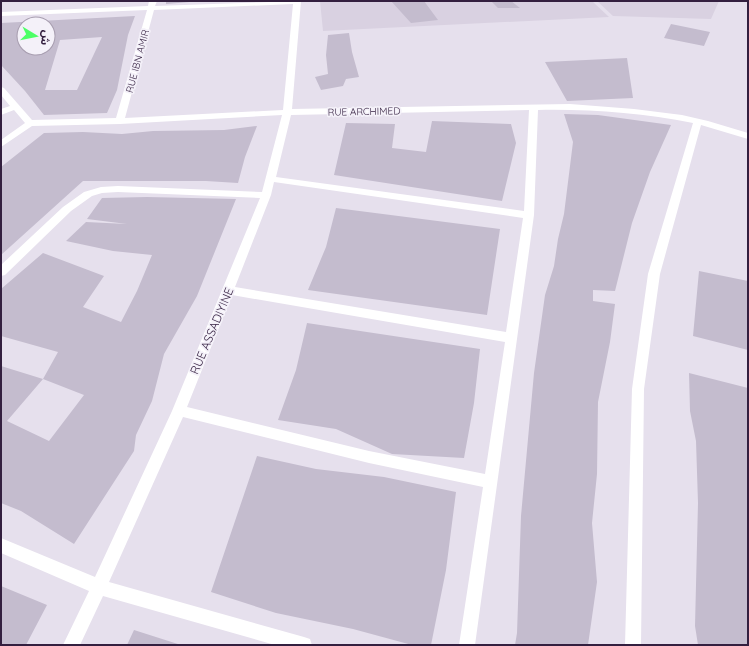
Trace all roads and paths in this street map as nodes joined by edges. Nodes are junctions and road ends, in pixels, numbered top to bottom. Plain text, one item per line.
1 (297, 1) edge
2 (152, 4) edge
3 (1, 14) edge
4 (1, 90) edge
5 (16, 107) junction
6 (534, 107) junction
7 (1, 112) edge
8 (288, 112) junction
9 (120, 121) junction
10 (698, 122) junction
11 (30, 123) junction
12 (748, 136) edge
13 (1, 144) edge
14 (271, 179) junction
15 (266, 194) junction
16 (529, 215) junction
17 (1, 272) edge
18 (229, 290) junction
19 (511, 338) junction
20 (178, 411) junction
21 (491, 482) junction
22 (1, 545) edge
23 (99, 587) junction
24 (71, 645) edge
25 (304, 645) edge
26 (467, 645) edge
27 (633, 645) edge

1 - 2 street
1 - 8 street, RUE ASSADIYINE
2 - 3 street
2 - 9 street, RUE IBN AMIR
4 - 5 street
5 - 7 street
5 - 11 street
6 - 8 street, RUE ARCHIMED
6 - 10 street, RUE ARCHIMED
6 - 16 street
8 - 9 street, RUE ARCHIMED
8 - 14 street, RUE ASSADIYINE
9 - 11 street, RUE ARCHIMED
10 - 12 street, RUE ARCHIMED
10 - 27 street
11 - 13 street
14 - 15 street, RUE ASSADIYINE
14 - 16 street
15 - 17 street
15 - 18 street, RUE ASSADIYINE
16 - 19 street
18 - 19 street
18 - 20 street, RUE ASSADIYINE
19 - 21 street
20 - 21 street
20 - 23 street, RUE ASSADIYINE
21 - 26 street
22 - 23 street
23 - 24 street, RUE ASSADIYINE
23 - 25 street

